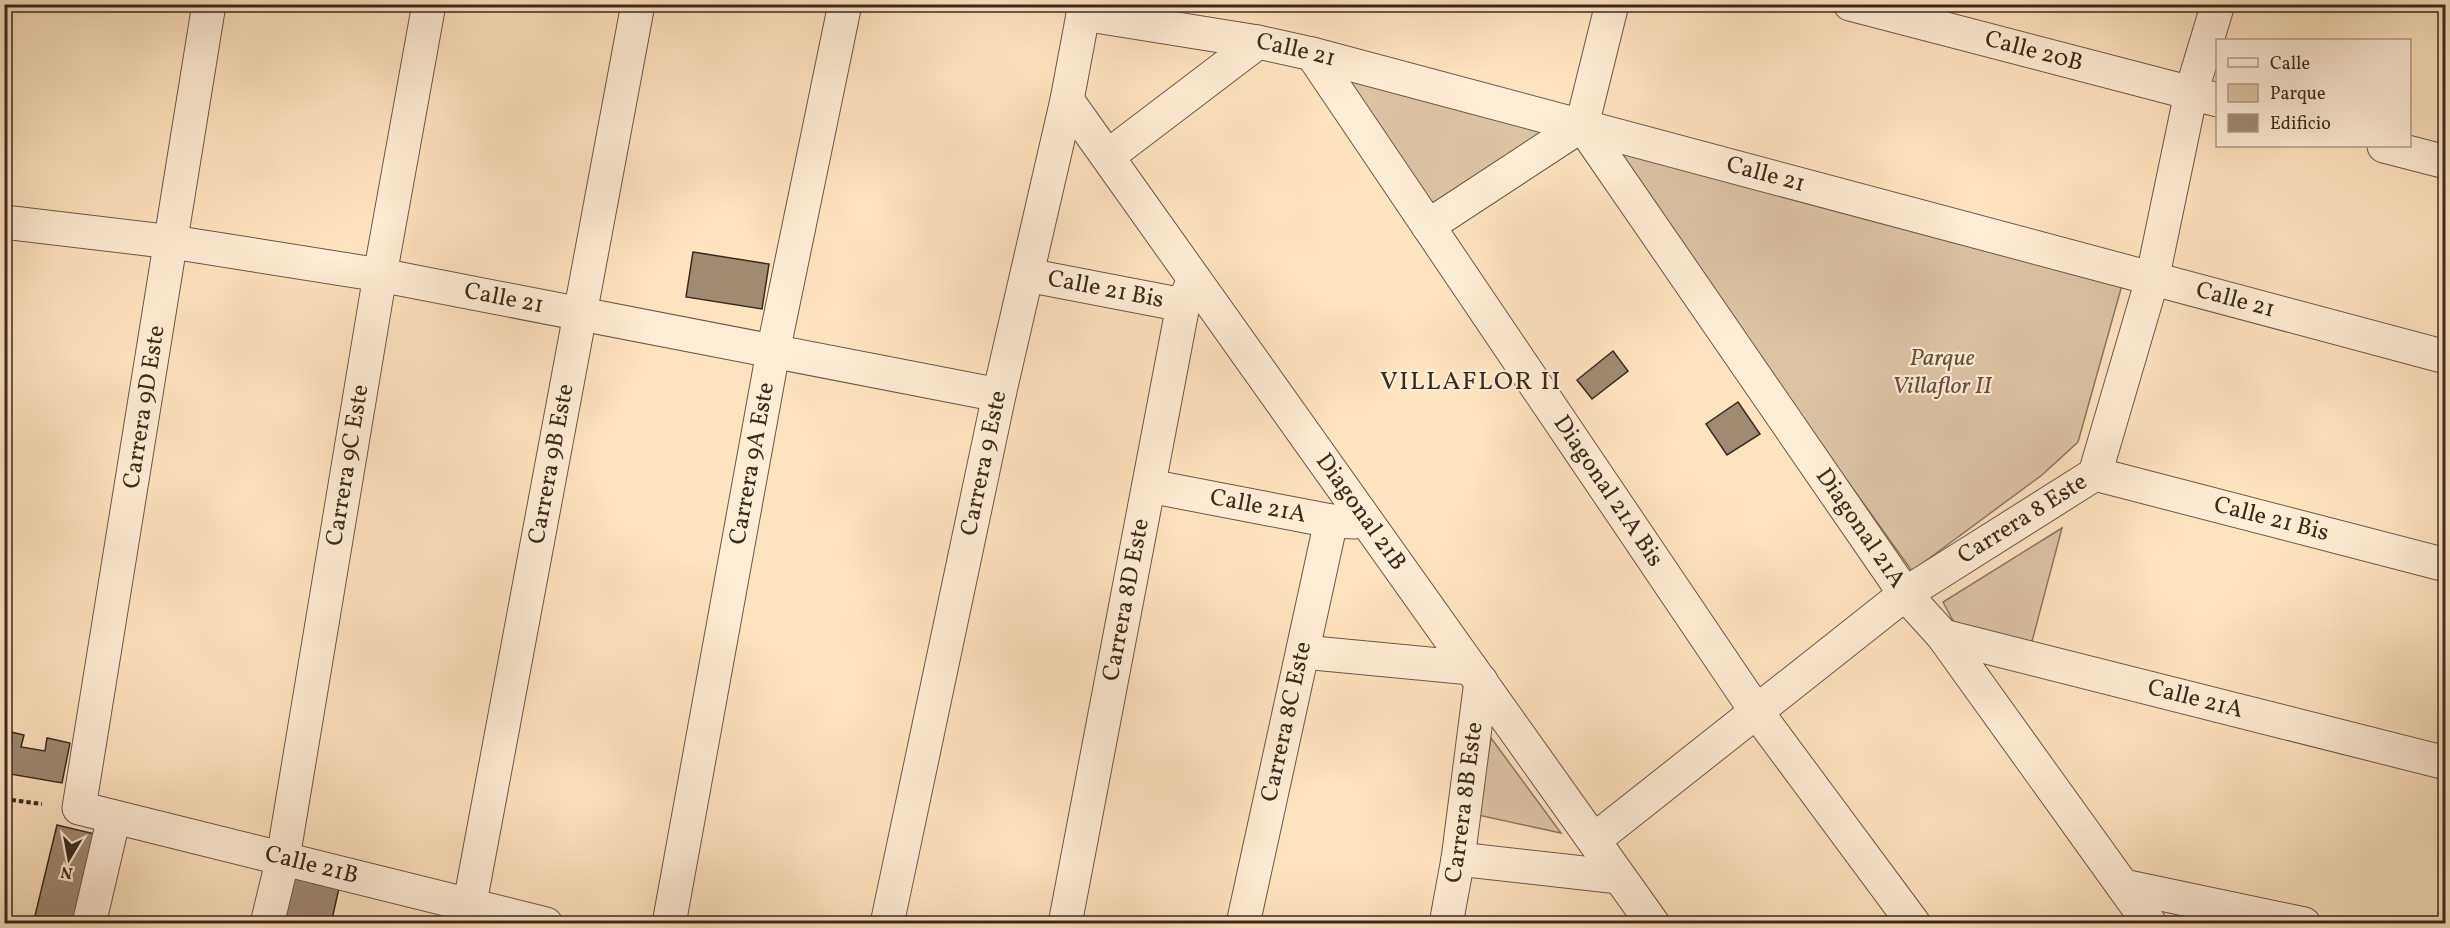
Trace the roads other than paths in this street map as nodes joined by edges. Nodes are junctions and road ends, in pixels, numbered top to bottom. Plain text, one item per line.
1 (208, 4) edge
2 (429, 4) edge
3 (638, 4) edge
4 (845, 4) edge
5 (1612, 4) edge
6 (1850, 4) edge
7 (2218, 4) edge
8 (1084, 9) edge
9 (1258, 42) junction
10 (1312, 54) junction
11 (2204, 97) edge
12 (1067, 100) junction
13 (1582, 125) junction
14 (2388, 147) edge
15 (1108, 156) junction
16 (2445, 162) edge
17 (4, 222) edge
18 (1428, 226) junction
19 (172, 242) junction
20 (380, 275) junction
21 (1027, 275) junction
22 (2152, 280) junction
23 (1189, 292) junction
24 (581, 314) junction
25 (773, 352) junction
26 (2445, 357) edge
27 (999, 395) junction
28 (2095, 474) junction
29 (1149, 486) junction
30 (1331, 521) junction
31 (1368, 522) junction
32 (2445, 565) edge
33 (1905, 594) junction
34 (1943, 636) junction
35 (1304, 652) junction
36 (1476, 674) junction
37 (1756, 711) junction
38 (2445, 763) edge
39 (79, 808) joint
40 (114, 817) junction
41 (1594, 840) junction
42 (282, 858) junction
43 (1458, 859) junction
44 (1624, 883) junction
45 (2123, 886) junction
46 (2197, 912) edge
47 (469, 914) edge
48 (89, 924) edge
49 (267, 924) edge
50 (546, 924) edge
51 (669, 924) edge
52 (887, 924) edge
53 (1065, 924) edge
54 (1243, 924) edge
55 (1446, 924) edge
56 (1623, 924) edge
57 (1653, 924) edge
58 (1914, 924) edge
59 (2150, 924) edge
60 (2304, 924) edge

1 - 19 street, Carrera 9D Este
2 - 20 street, Carrera 9C Este
3 - 24 street, Carrera 9B Este
4 - 25 street, Carrera 9A Este
5 - 13 street
6 - 11 street, Calle 20B
7 - 11 street, Carrera 8 Este
8 - 9 street, Calle 21
8 - 12 street, Carrera 9 Este
9 - 10 street, Calle 21
9 - 15 street
10 - 13 street, Calle 21
10 - 18 street, Diagonal 21A Bis
11 - 22 street, Carrera 8 Este
12 - 15 street, Diagonal 21B
12 - 21 street, Carrera 9 Este
13 - 18 street
13 - 22 street, Calle 21
13 - 33 street, Diagonal 21A
14 - 16 street
15 - 23 street, Diagonal 21B
17 - 19 street, Calle 21
18 - 37 street, Diagonal 21A Bis
19 - 20 street, Calle 21
19 - 39 street, Carrera 9D Este
20 - 24 street, Calle 21
20 - 42 street, Carrera 9C Este
21 - 23 street, Calle 21 Bis
21 - 27 street, Carrera 9 Este
22 - 26 street, Calle 21
22 - 28 street, Carrera 8 Este
23 - 29 street, Carrera 8D Este
23 - 31 street, Diagonal 21B
24 - 25 street, Calle 21
24 - 47 street, Carrera 9B Este
25 - 27 street, Calle 21
25 - 51 street, Carrera 9A Este
27 - 52 street, Carrera 9 Este
28 - 32 street, Calle 21 Bis
28 - 33 street, Carrera 8 Este
29 - 30 street, Calle 21A
29 - 53 street, Carrera 8D Este
30 - 31 street, Calle 21A
30 - 35 street, Carrera 8C Este
31 - 36 street, Diagonal 21B
33 - 34 street, Diagonal 21A
33 - 37 street, Carrera 8 Este
34 - 38 street, Calle 21A
34 - 45 street, Diagonal 21A
35 - 36 street
35 - 54 street, Carrera 8C Este
36 - 41 street, Diagonal 21B
36 - 43 street, Carrera 8B Este
37 - 41 street, Carrera 8 Este
37 - 58 street, Diagonal 21A Bis
39 - 40 street, Calle 21B
40 - 42 street, Calle 21B
40 - 48 street
41 - 44 street, Diagonal 21B
42 - 47 street, Calle 21B
42 - 49 street, Carrera 9C Este
43 - 44 street
43 - 55 street, Carrera 8B Este
44 - 56 street
44 - 57 street, Diagonal 21B
45 - 46 street
45 - 59 street, Diagonal 21A
46 - 60 street
47 - 50 street, Calle 21B

